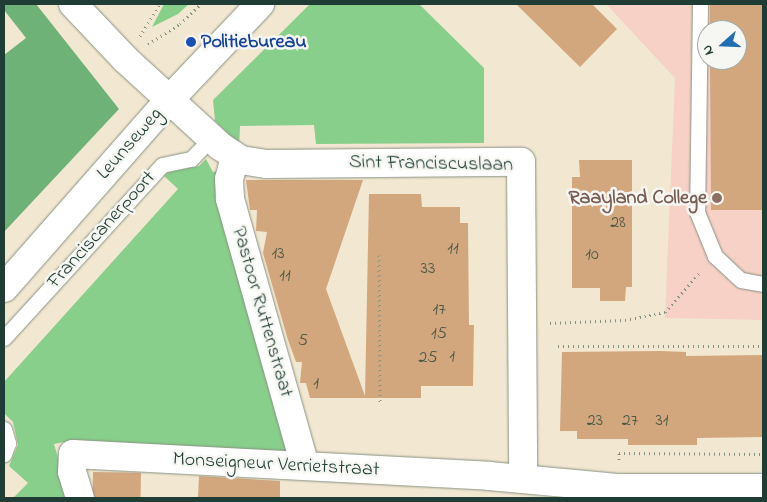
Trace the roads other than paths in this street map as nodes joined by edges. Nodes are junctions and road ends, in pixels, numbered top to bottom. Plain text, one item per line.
1 (73, 4) edge
2 (260, 4) edge
3 (700, 4) edge
4 (170, 99) junction
5 (211, 138) junction
6 (235, 157) junction
7 (763, 284) edge
8 (4, 288) edge
9 (4, 338) edge
10 (4, 429) edge
11 (4, 454) edge
12 (305, 466) junction
13 (524, 478) junction
14 (763, 488) edge
15 (80, 498) edge

1 - 4 street, Sint Franciscuslaan
2 - 4 street, Leunseweg
3 - 7 lane
4 - 5 street, Sint Franciscuslaan
4 - 8 street, Leunseweg
5 - 6 street, Sint Franciscuslaan
5 - 9 lane, Franciscanerpoort
6 - 12 street, Pastoor Ruttenstraat
6 - 13 street, Sint Franciscuslaan
10 - 11 lane
12 - 13 street, Monseigneur Verrietstraat
12 - 15 street, Monseigneur Verrietstraat
13 - 14 street, Monseigneur Verrietstraat

